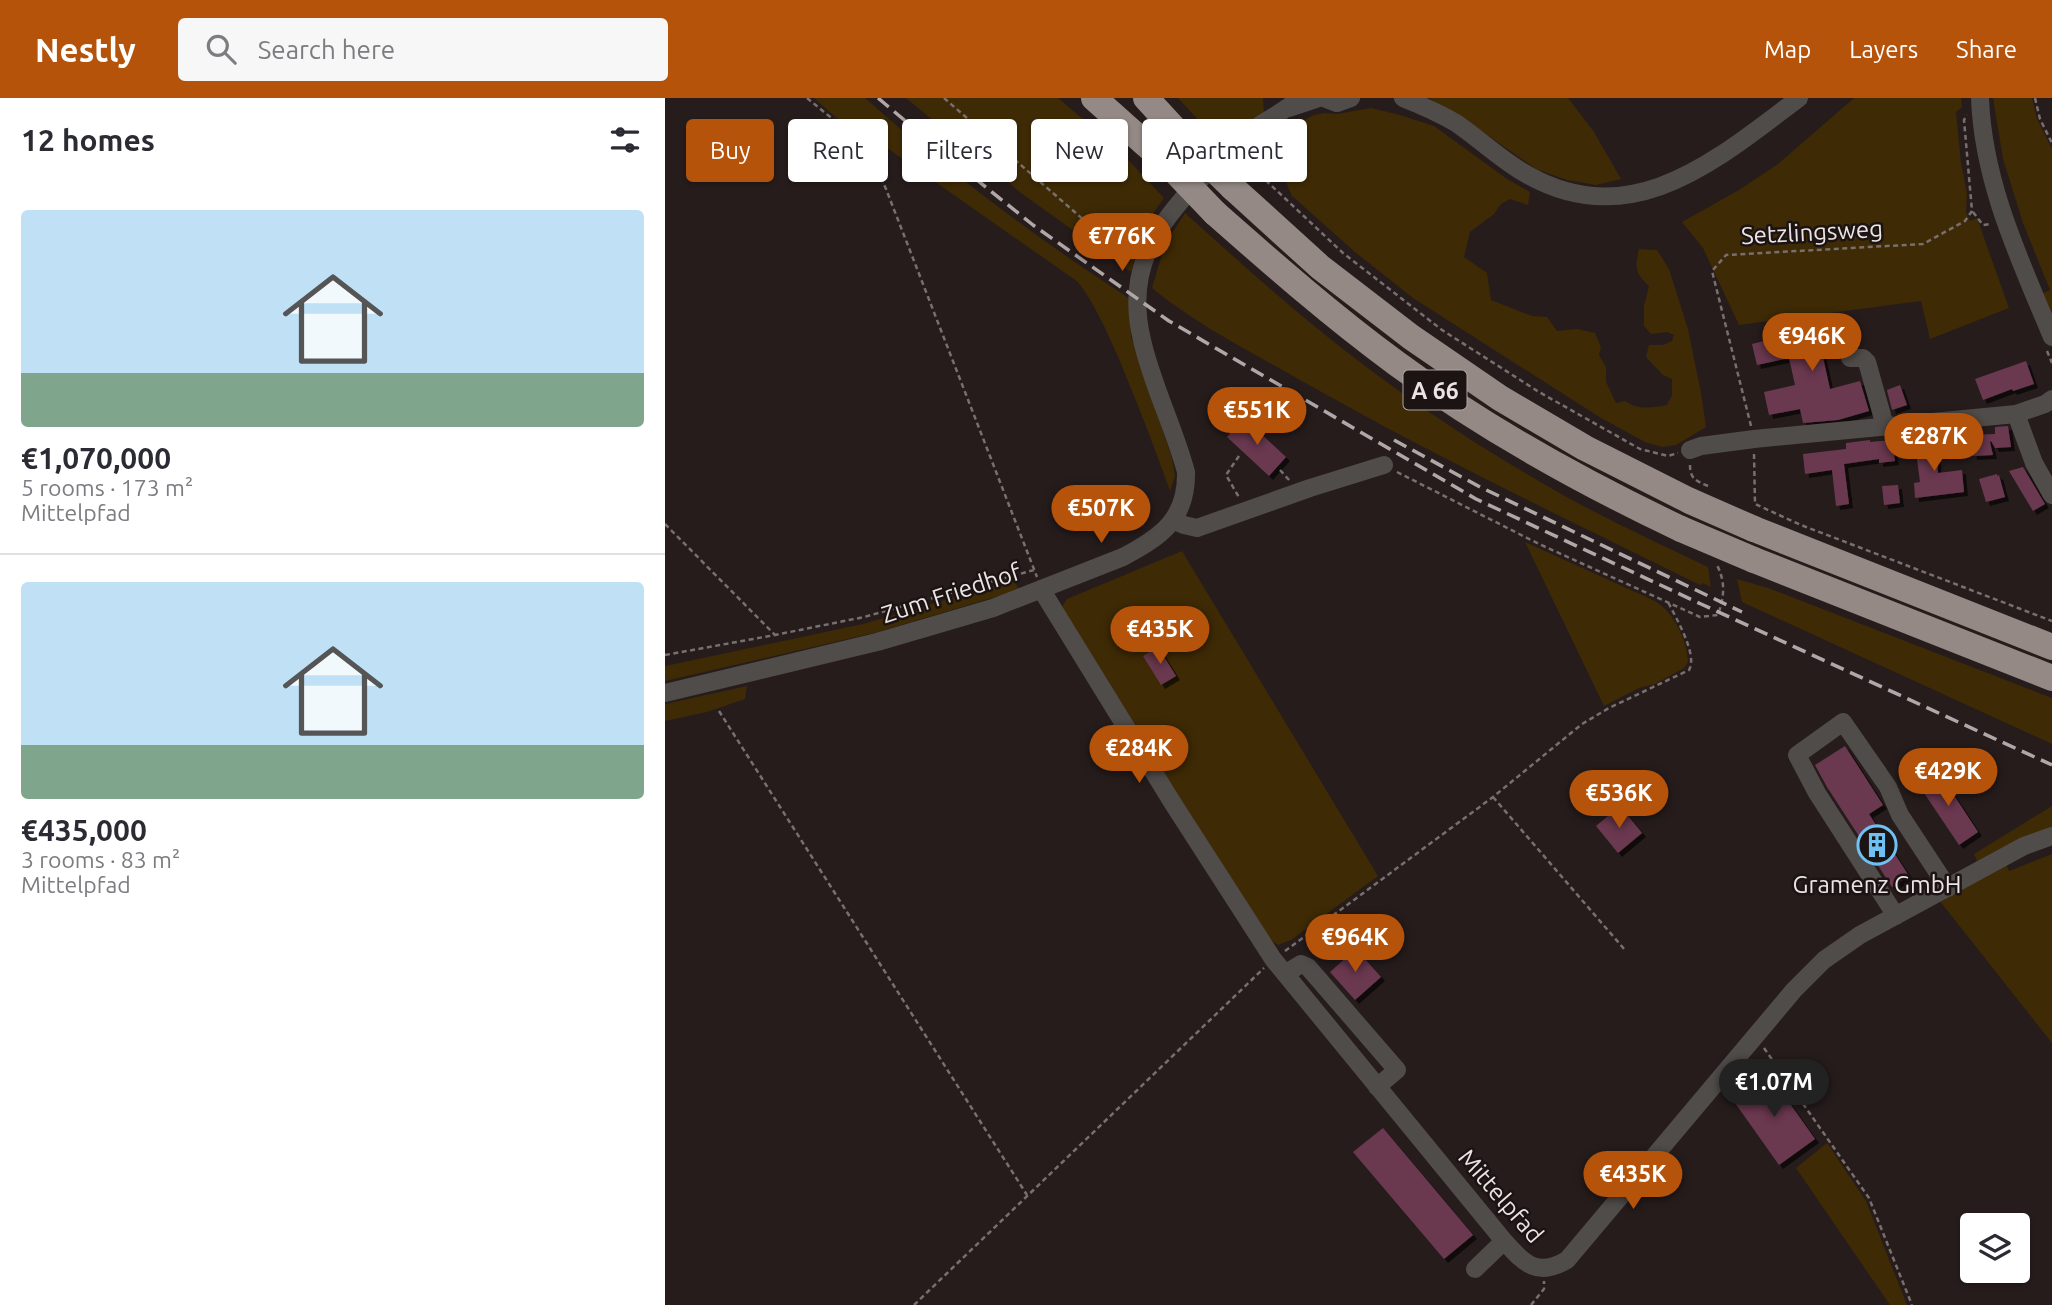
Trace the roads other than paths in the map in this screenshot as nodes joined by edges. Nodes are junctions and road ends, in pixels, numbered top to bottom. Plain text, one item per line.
1 (1094, 98) edge
2 (1109, 98) edge
3 (1146, 98) edge
4 (1319, 98) edge
5 (1324, 98) edge
6 (1351, 98) edge
7 (1403, 98) edge
8 (1799, 98) edge
9 (1294, 103) edge
10 (1980, 104) edge
11 (1142, 135) edge
12 (1142, 141) edge
13 (1185, 182) edge
14 (2052, 337) edge
15 (1850, 358) dead end
16 (2052, 400) edge
17 (2016, 414) junction
18 (1885, 426) junction
19 (1704, 446) road end
20 (1384, 465) road end
21 (2052, 495) edge
22 (1173, 520) junction
23 (1041, 589) junction
24 (2052, 647) edge
25 (2052, 678) edge
26 (665, 692) edge
27 (2052, 836) edge
28 (1948, 888) junction
29 (1896, 916) junction
30 (1285, 974) junction
31 (1377, 1087) junction
32 (1504, 1241) junction
33 (1475, 1269) dead end

1 - 12 highway
2 - 11 highway, A 66
3 - 24 highway, A 66, bridge
4 - 9 street, Zum Friedhof
5 - 6 street
7 - 8 street
9 - 22 street, Zum Friedhof
10 - 14 street
13 - 25 highway, A 66, bridge
15 - 18 street
16 - 17 street
17 - 18 street
17 - 21 street
18 - 19 street
20 - 22 street
22 - 23 street, Zum Friedhof
23 - 26 street, Zum Friedhof
23 - 30 street, Mittelpfad
27 - 28 street, Mittelpfad
28 - 29 street, Mittelpfad
28 - 29 street
29 - 32 street, Mittelpfad
30 - 31 street, Mittelpfad
30 - 31 street
31 - 32 street, Mittelpfad
32 - 33 street

